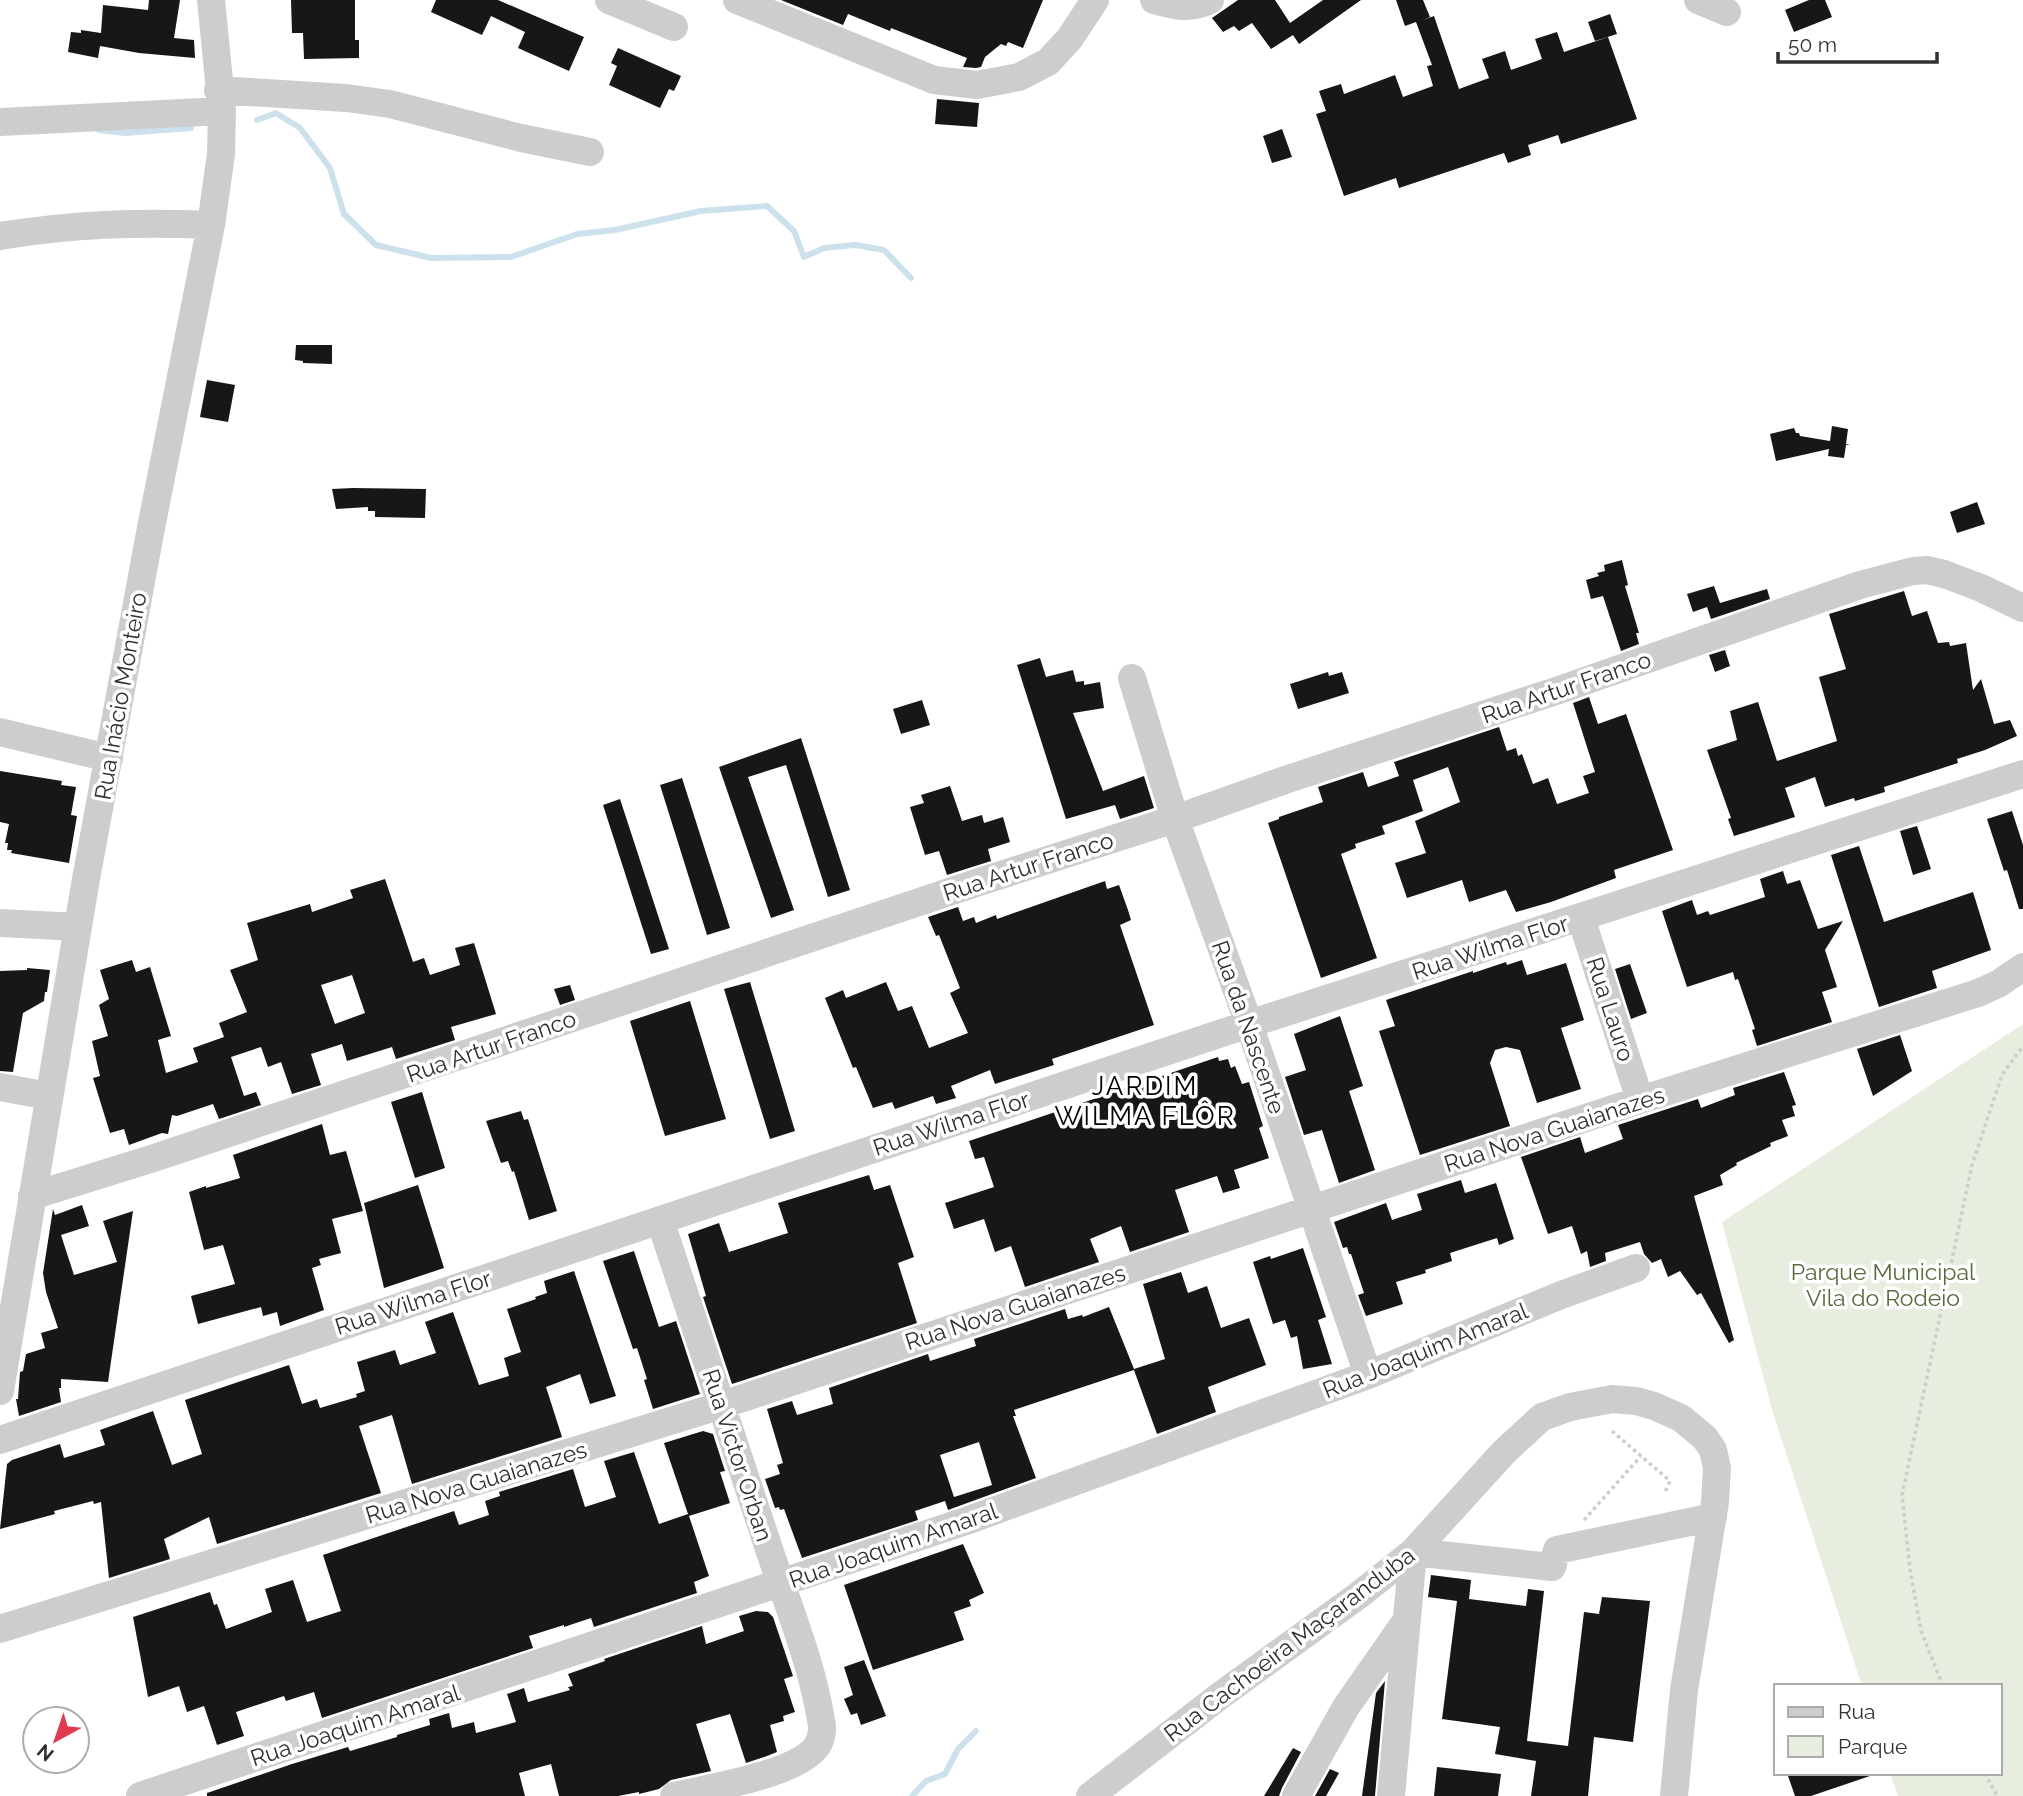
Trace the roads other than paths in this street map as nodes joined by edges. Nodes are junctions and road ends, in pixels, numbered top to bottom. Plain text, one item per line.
1 (211, 0) edge
2 (609, 0) edge
3 (737, 0) edge
4 (1095, 0) edge
5 (1154, 0) edge
6 (1210, 0) edge
7 (1698, 0) edge
8 (1727, 12) dead end
9 (674, 27) dead end
10 (220, 101) junction
11 (0, 122) edge
12 (590, 152) dead end
13 (211, 225) junction
14 (0, 236) edge
15 (2023, 608) edge
16 (1132, 678) dead end
17 (0, 732) edge
18 (109, 758) junction
19 (2023, 774) edge
20 (1175, 819) junction
21 (1581, 918) junction
22 (0, 923) edge
23 (78, 927) junction
24 (2023, 967) edge
25 (1249, 1024) junction
26 (0, 1087) edge
27 (48, 1096) junction
28 (1640, 1100) junction
29 (32, 1196) junction
30 (1313, 1209) junction
31 (660, 1220) junction
32 (11, 1250) edge
33 (1636, 1268) dead end
34 (1368, 1375) junction
35 (0, 1390) edge
36 (722, 1405) junction
37 (0, 1440) edge
38 (1713, 1517) junction
39 (1413, 1552) junction
40 (782, 1583) junction
41 (1407, 1620) junction
42 (0, 1629) edge
43 (140, 1796) edge
44 (674, 1796) edge
45 (1090, 1796) edge
46 (1296, 1796) edge
47 (1391, 1796) edge
48 (1674, 1796) edge

1 - 10 street, Rua Inácio Monteiro
2 - 9 street
3 - 4 street
5 - 6 street
7 - 8 street
10 - 11 street
10 - 12 street
10 - 13 street, Rua Inácio Monteiro
13 - 14 street
13 - 18 street, Rua Inácio Monteiro
15 - 20 street, Rua Artur Franco
16 - 20 street, Rua da Nascente
17 - 18 street
18 - 23 street, Rua Inácio Monteiro
19 - 21 street, Rua Wilma Flor
20 - 25 street, Rua da Nascente
20 - 29 street, Rua Artur Franco
21 - 25 street, Rua Wilma Flor
21 - 28 street, Rua Lauro
22 - 23 street
23 - 27 street, Rua Inácio Monteiro
24 - 28 street, Rua Nova Guaianazes
25 - 30 street, Rua da Nascente
25 - 31 street, Rua Wilma Flor
26 - 27 street
27 - 29 street, Rua Inácio Monteiro
28 - 30 street, Rua Nova Guaianazes
29 - 32 street, Rua Inácio Monteiro
30 - 34 street, Rua da Nascente
30 - 36 street, Rua Nova Guaianazes
31 - 36 street, Rua Victor Orban
31 - 37 street, Rua Wilma Flor
32 - 35 street, Rua Inácio Monteiro
33 - 34 street, Rua Joaquim Amaral
34 - 40 street, Rua Joaquim Amaral
36 - 40 street, Rua Victor Orban
36 - 42 street, Rua Nova Guaianazes
38 - 39 street
38 - 39 street, Rua Cachoeira Maçaranduba
38 - 48 street, Rua Cachoeira Maçaranduba
39 - 41 street
39 - 45 street, Rua Cachoeira Maçaranduba
40 - 43 street, Rua Joaquim Amaral
40 - 44 street, Rua Victor Orban
41 - 46 street
41 - 47 street

